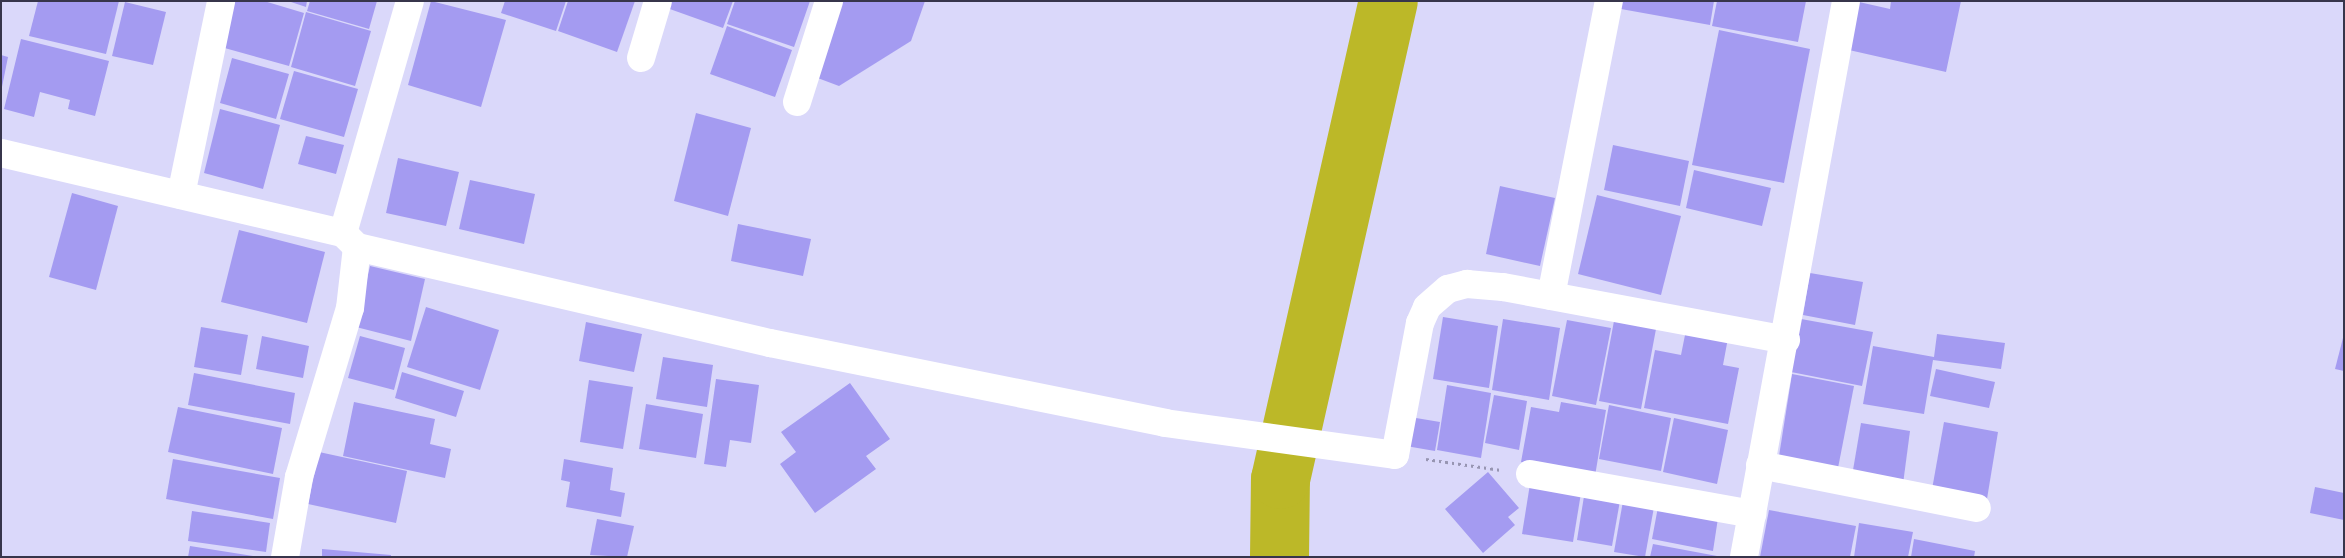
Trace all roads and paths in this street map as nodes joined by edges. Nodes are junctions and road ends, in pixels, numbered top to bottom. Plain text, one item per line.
1 (221, 1) edge
2 (410, 1) edge
3 (658, 1) edge
4 (829, 1) edge
5 (1609, 1) edge
6 (1846, 1) edge
7 (641, 58) dead end
8 (797, 102) dead end
9 (1, 153) edge
10 (181, 195) junction
11 (350, 240) junction
12 (1551, 296) junction
13 (1786, 340) junction
14 (1395, 455) junction
15 (1760, 465) junction
16 (1530, 474) joint
17 (1978, 508) dead end
18 (1752, 514) junction
19 (285, 557) edge
20 (1744, 557) edge

1 - 10 street
2 - 11 street
3 - 7 street
4 - 8 street
5 - 12 street
6 - 13 street
9 - 10 street
10 - 11 street
11 - 14 street
11 - 19 street
12 - 13 street
12 - 14 street
13 - 15 street
14 - 16 path
15 - 17 street
15 - 18 street
16 - 18 street
18 - 20 street

